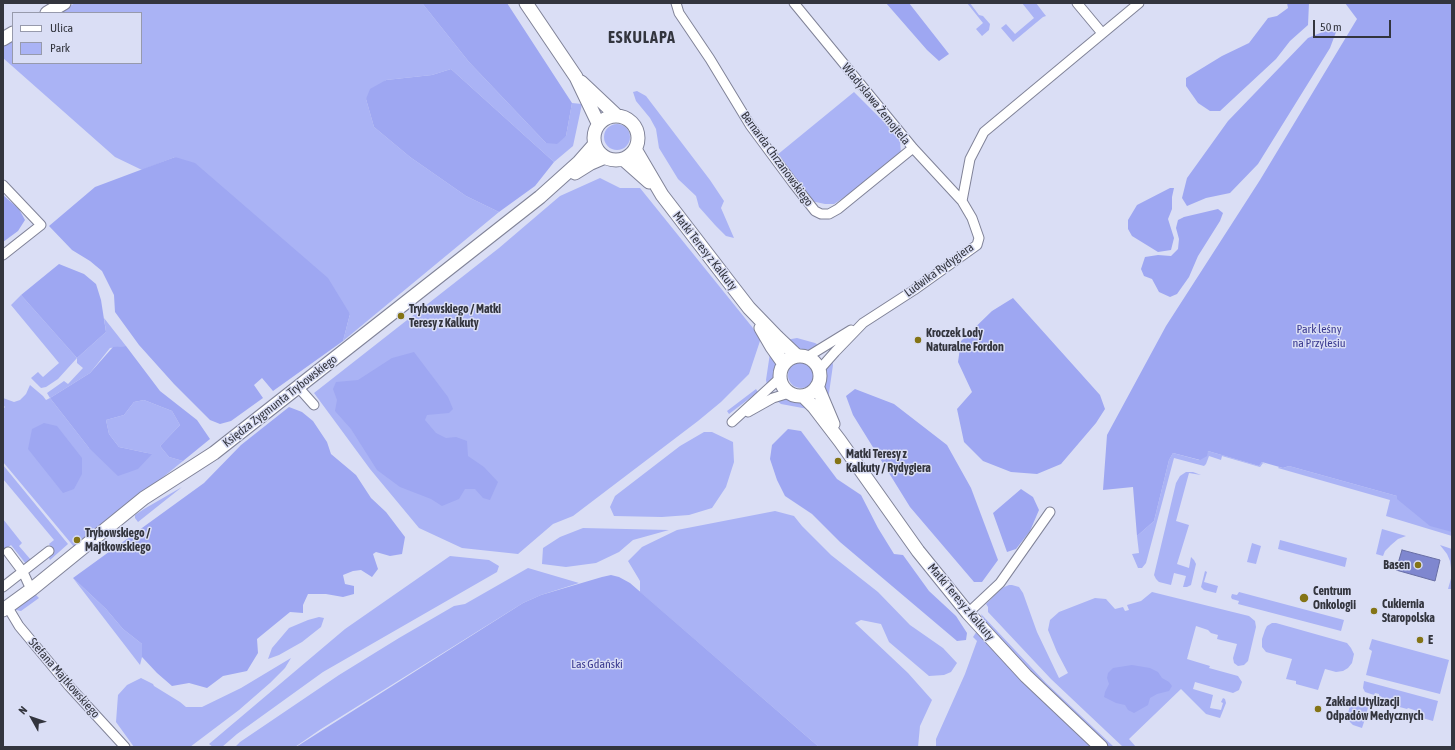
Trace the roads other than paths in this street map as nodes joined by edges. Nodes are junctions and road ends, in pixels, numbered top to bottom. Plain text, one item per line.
1 (64, 3) edge
2 (526, 3) edge
3 (676, 3) edge
4 (794, 3) edge
5 (1077, 3) edge
6 (1139, 3) edge
7 (49, 12) edge
8 (1102, 33) junction
9 (12, 34) edge
10 (3, 39) edge
11 (576, 77) junction
12 (616, 115) junction
13 (598, 123) junction
14 (594, 145) junction
15 (913, 148) junction
16 (635, 149) junction
17 (604, 157) junction
18 (623, 159) junction
19 (3, 185) edge
20 (553, 187) junction
21 (662, 195) junction
22 (962, 201) junction
23 (3, 255) edge
24 (749, 308) junction
25 (863, 323) junction
26 (802, 356) junction
27 (784, 364) junction
28 (819, 370) junction
29 (780, 378) junction
30 (817, 386) junction
31 (298, 387) junction
32 (789, 393) junction
33 (803, 396) junction
34 (314, 405) dead end
35 (840, 441) junction
36 (1050, 512) dead end
37 (49, 551) dead end
38 (8, 552) dead end
39 (23, 572) junction
40 (3, 587) edge
41 (32, 590) junction
42 (5, 608) edge
43 (968, 612) junction
44 (124, 747) edge
45 (1101, 747) edge

1 - 7 street
2 - 11 street
3 - 15 street, Bernarda Chrzanowskiego
4 - 15 street, Władysława Żemojtela
5 - 8 street
6 - 8 street
8 - 22 street
9 - 10 street
11 - 12 street
11 - 13 street
12 - 13 street
12 - 16 street
13 - 14 street
14 - 17 street
14 - 20 street, Księdza Zygmunta Trybowskiego
15 - 22 street, Władysława Żemojtela
16 - 18 street
16 - 21 street, Matki Teresy z Kalkuty
17 - 18 street
17 - 20 street, Księdza Zygmunta Trybowskiego
18 - 21 street, Matki Teresy z Kalkuty
19 - 23 street
20 - 31 street, Księdza Zygmunta Trybowskiego
21 - 24 street, Matki Teresy z Kalkuty
22 - 25 street, Ludwika Rydygiera
24 - 26 street, Matki Teresy z Kalkuty
24 - 27 street, Matki Teresy z Kalkuty
25 - 26 street, Ludwika Rydygiera
25 - 28 street, Ludwika Rydygiera
26 - 27 street
26 - 28 street
27 - 29 street
28 - 30 street
29 - 32 street
29 - 32 street
30 - 33 street
30 - 35 street, Matki Teresy z Kalkuty
31 - 34 street
31 - 41 street, Księdza Zygmunta Trybowskiego
32 - 33 street
33 - 35 street, Matki Teresy z Kalkuty
35 - 43 street, Matki Teresy z Kalkuty
36 - 43 street
37 - 39 street
38 - 39 street
39 - 40 street
39 - 41 street
41 - 42 street, Księdza Zygmunta Trybowskiego
42 - 44 street, Stefana Majtkowskiego
43 - 45 street, Matki Teresy z Kalkuty

